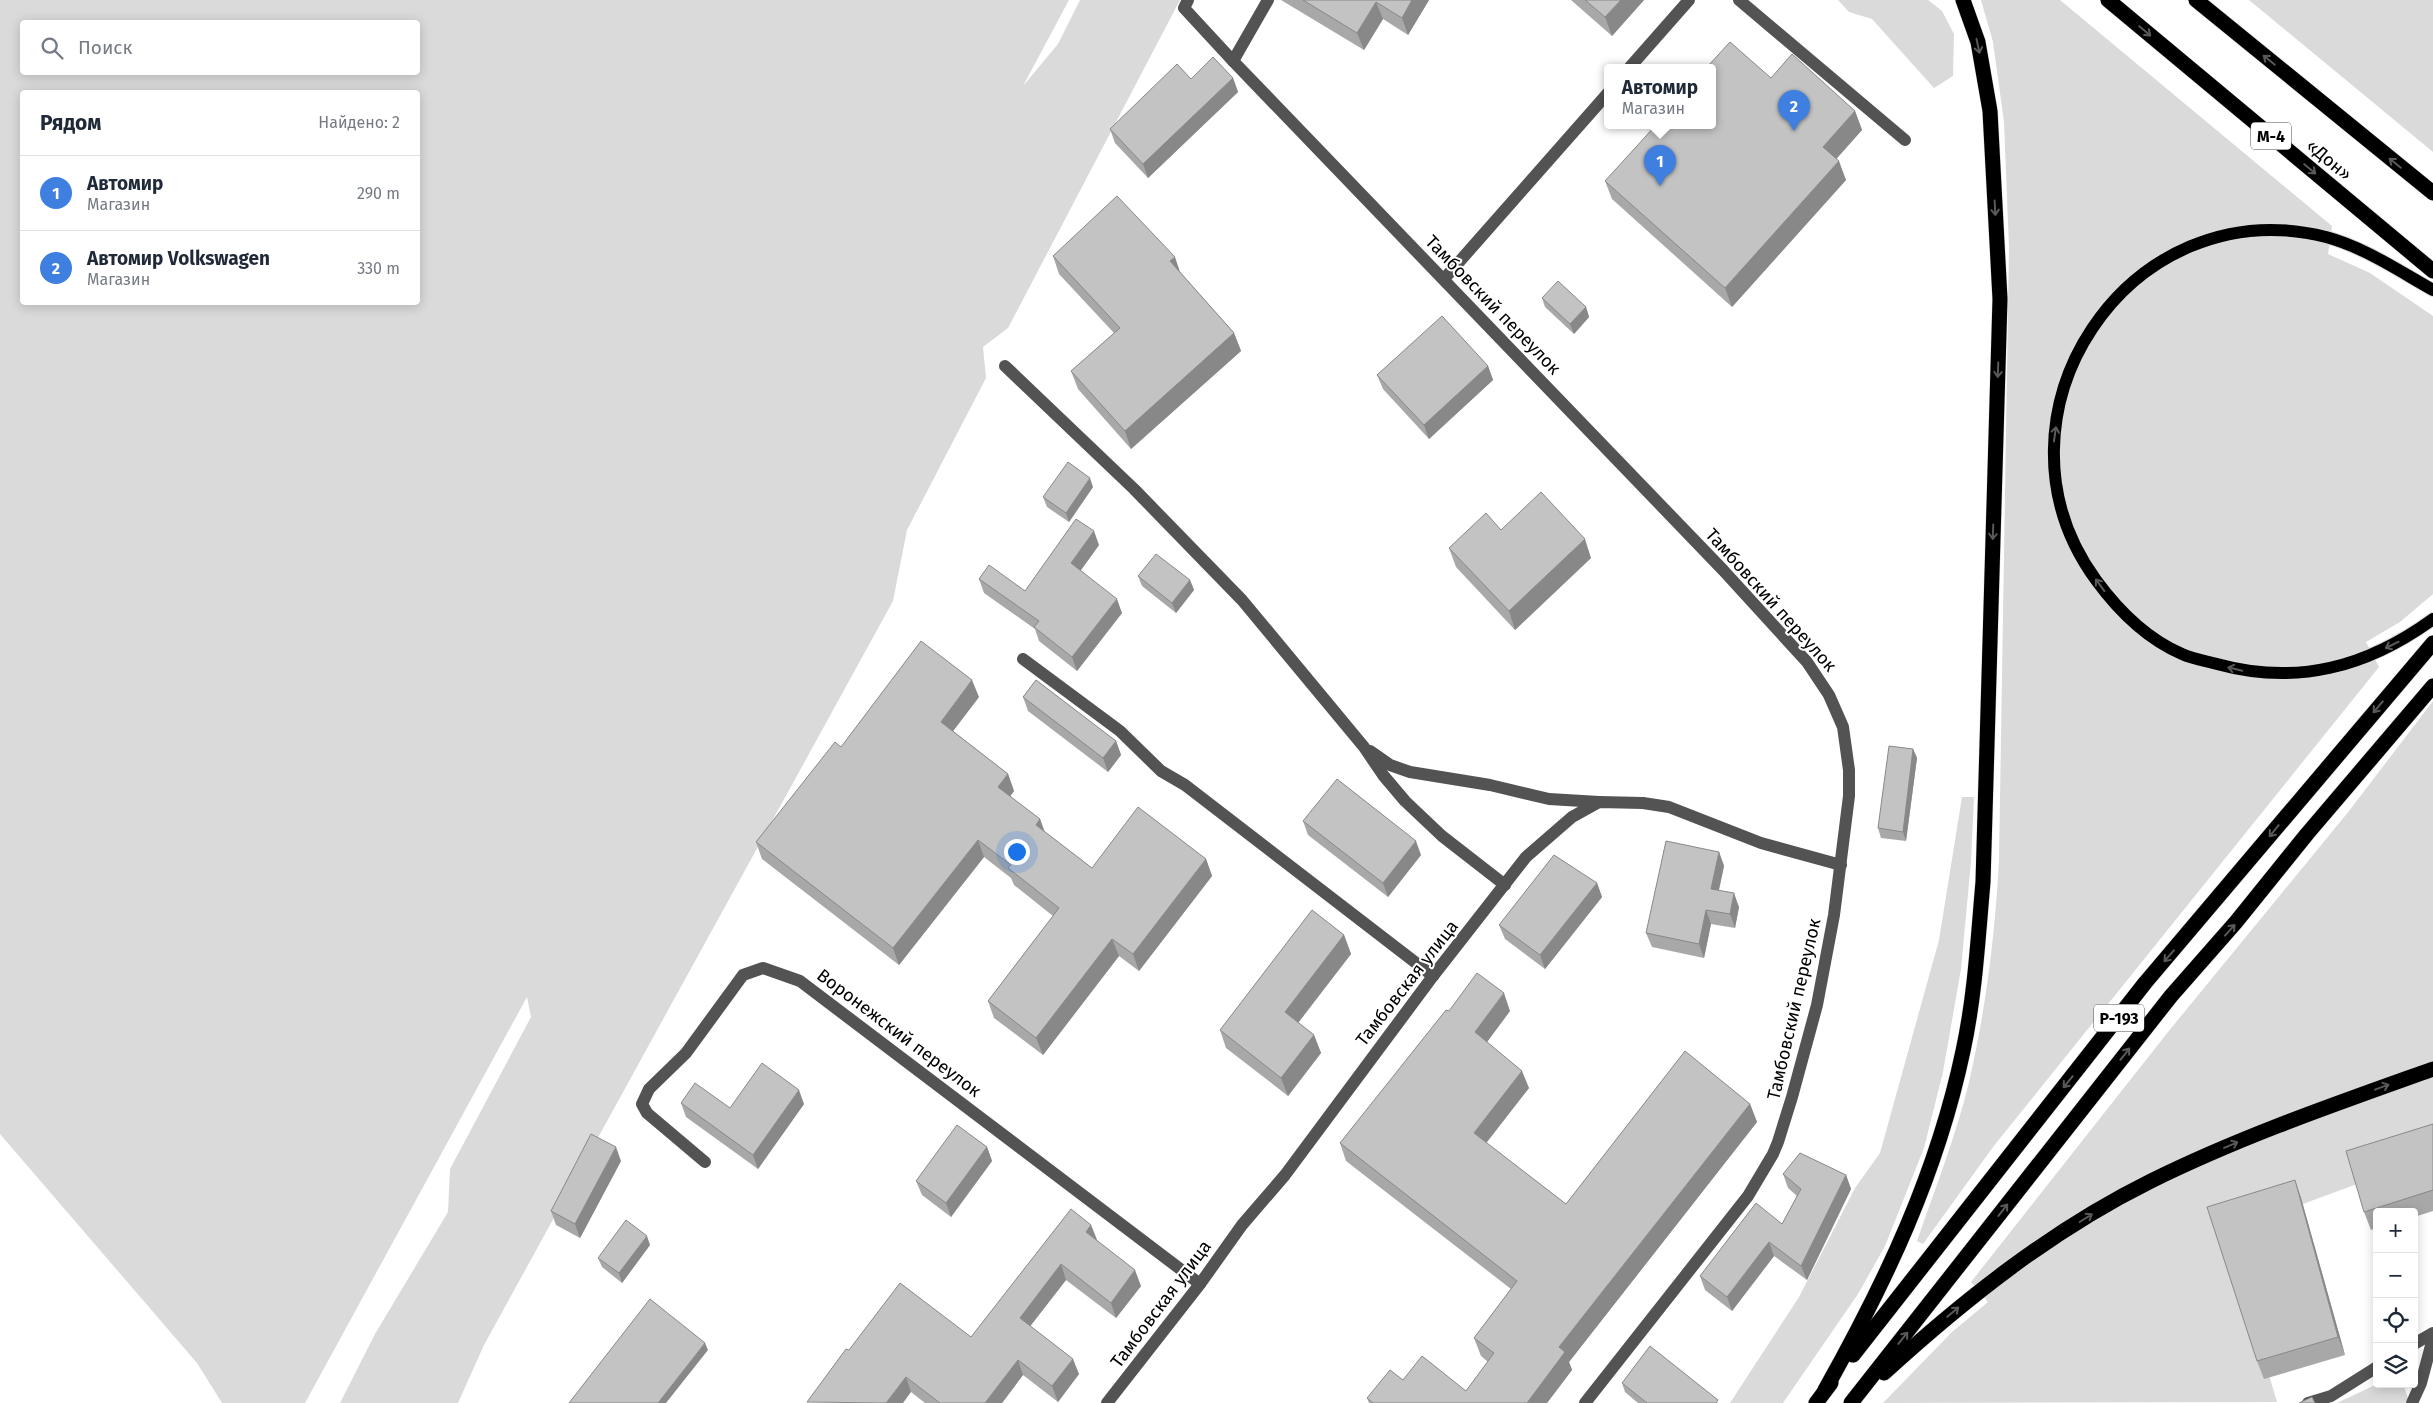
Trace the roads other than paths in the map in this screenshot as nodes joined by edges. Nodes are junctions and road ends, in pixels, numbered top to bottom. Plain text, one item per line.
1 (1268, 0) edge
2 (1689, 0) edge
3 (1739, 0) edge
4 (1963, 0) edge
5 (2108, 0) edge
6 (2196, 0) edge
7 (1186, 4) edge
8 (1233, 61) junction
9 (1633, 64) edge
10 (1604, 98) edge
11 (1905, 140) dead end
12 (2433, 193) edge
13 (2433, 272) edge
14 (1444, 279) junction
15 (2433, 290) edge
16 (1005, 366) dead end
17 (2433, 619) edge
18 (2433, 643) edge
19 (1023, 659) dead end
20 (2433, 686) edge
21 (1364, 747) junction
22 (1600, 802) junction
23 (1841, 865) junction
24 (1505, 885) junction
25 (1433, 976) junction
26 (2433, 1069) edge
27 (705, 1162) dead end
28 (1200, 1284) junction
29 (2433, 1333) edge
30 (2433, 1338) edge
31 (2416, 1343) edge
32 (2373, 1370) edge
33 (1825, 1390) junction
34 (1106, 1403) edge
35 (1585, 1403) edge
36 (1816, 1403) edge
37 (1851, 1403) edge
38 (2308, 1403) edge
39 (2412, 1403) edge

1 - 8 street
2 - 9 street
3 - 11 street
4 -> 33 highway
5 -> 13 highway, «Дон» / М-4
12 -> 6 highway
7 - 8 street, Тамбовский переулок
8 - 14 street, Тамбовский переулок
10 - 14 street
14 - 23 street, Тамбовский переулок
17 -> 15 main road
16 - 21 street
18 -> 33 highway, Р-193
19 - 25 street
37 -> 20 highway, Р-193
21 - 22 street
21 - 24 street
22 - 23 street, Тамбовская улица
22 - 24 street, Тамбовская улица
23 - 35 street, Тамбовский переулок
24 - 25 street, Тамбовская улица
25 - 28 street, Тамбовская улица
37 -> 26 highway
27 - 28 street, Воронежский переулок
28 - 34 street, Тамбовская улица
29 - 31 street
30 - 39 street
32 - 38 street
33 - 36 highway, Р-193

